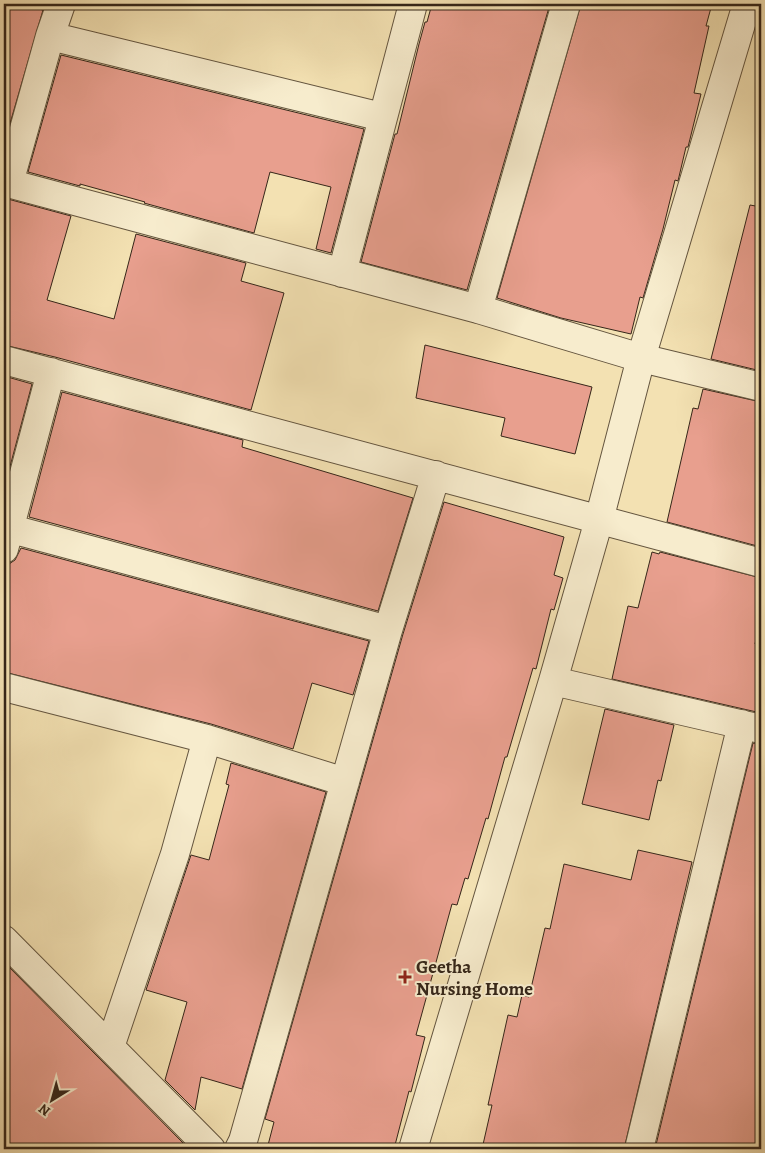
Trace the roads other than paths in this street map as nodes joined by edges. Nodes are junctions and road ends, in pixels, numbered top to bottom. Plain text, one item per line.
1 (60, 4) edge
2 (413, 4) edge
3 (566, 4) edge
4 (747, 4) edge
5 (50, 36) junction
6 (382, 117) junction
7 (7, 183) edge
8 (342, 272) junction
9 (478, 309) junction
10 (642, 358) junction
11 (4, 360) edge
12 (51, 372) junction
13 (761, 387) edge
14 (436, 475) junction
15 (599, 520) junction
16 (5, 535) edge
17 (761, 563) edge
18 (388, 630) junction
19 (553, 681) junction
20 (4, 687) edge
21 (751, 727) edge
22 (207, 739) junction
23 (345, 782) junction
24 (4, 940) edge
25 (110, 1047) junction
26 (211, 1149) edge
27 (239, 1149) edge
28 (413, 1149) edge
29 (639, 1149) edge

1 - 5 street
2 - 6 street
3 - 9 street
4 - 10 street
5 - 6 street
5 - 7 street
6 - 8 street
7 - 8 street
8 - 9 street
9 - 10 street
10 - 13 street
10 - 15 street
11 - 12 street
12 - 14 street
12 - 16 street
14 - 15 street
14 - 18 street
15 - 17 street
15 - 19 street
16 - 18 street
18 - 23 street
19 - 21 street
19 - 28 street
20 - 22 street
21 - 29 street
22 - 23 street
22 - 25 street
23 - 27 street
24 - 25 street
25 - 26 street

